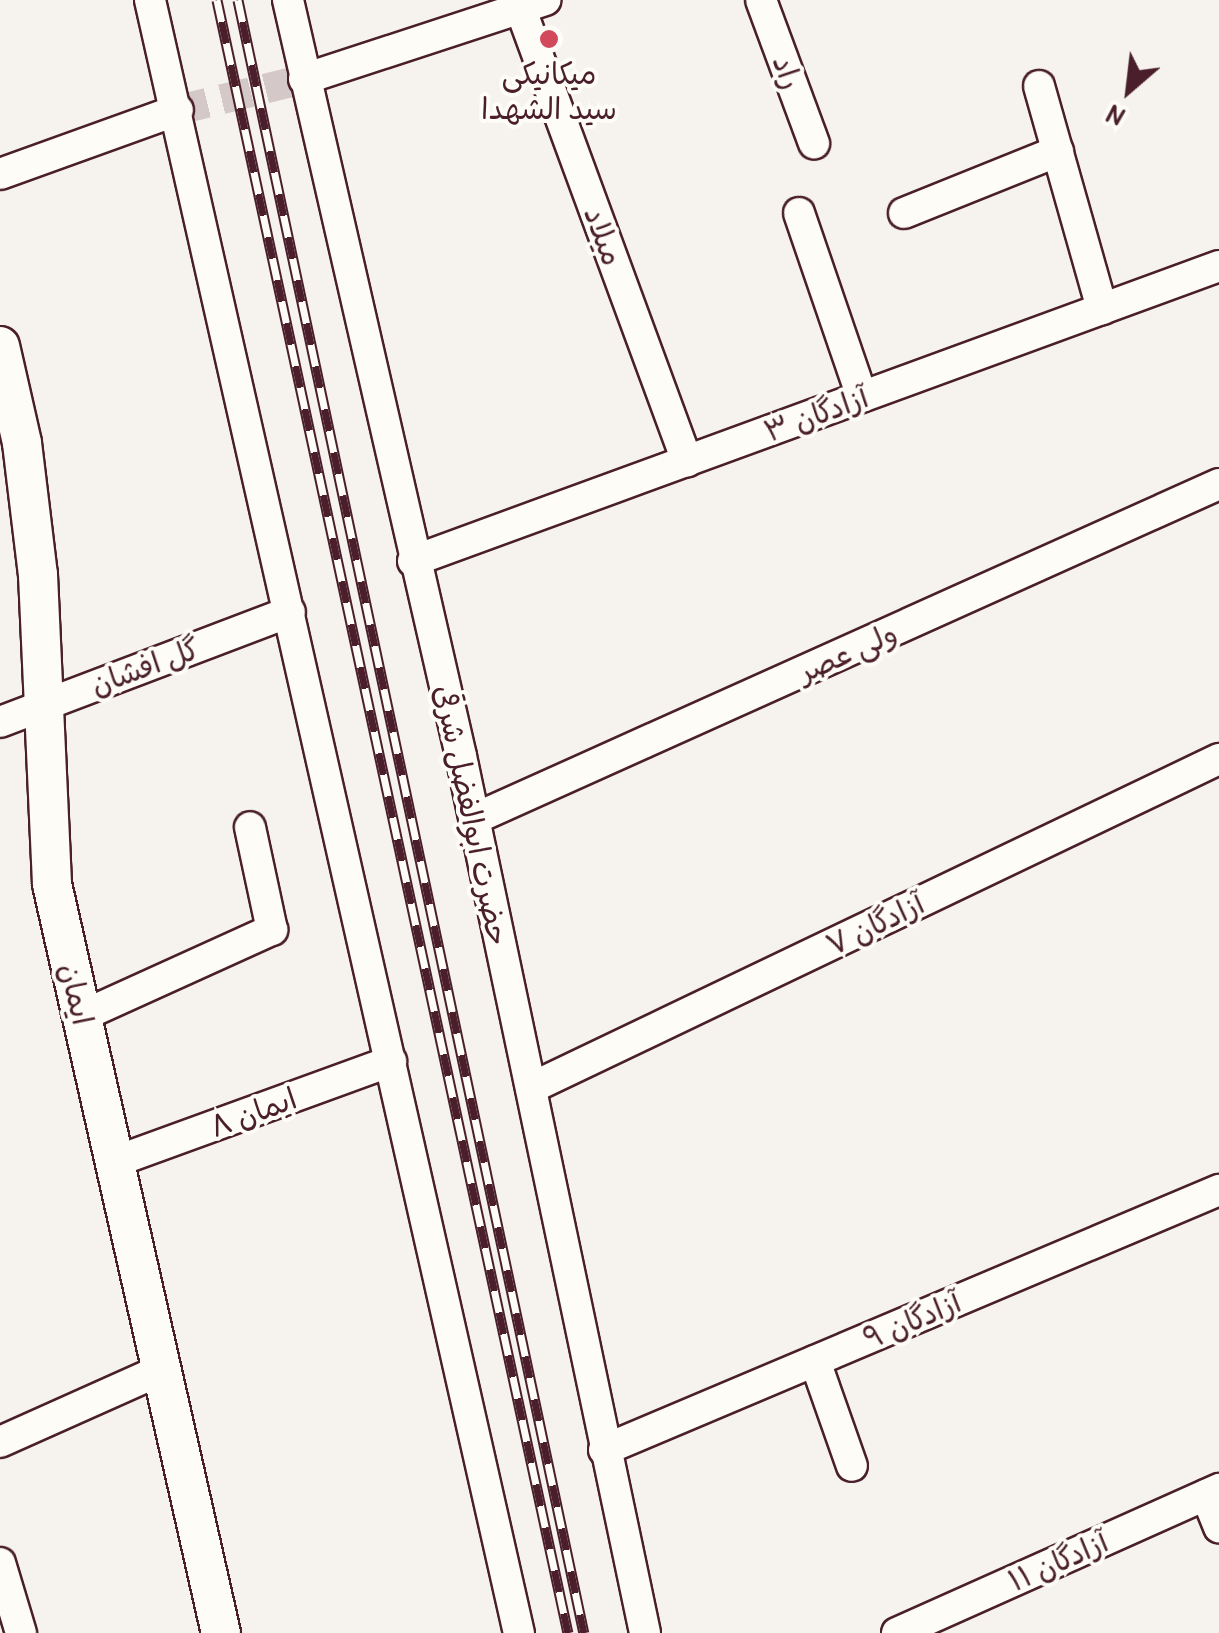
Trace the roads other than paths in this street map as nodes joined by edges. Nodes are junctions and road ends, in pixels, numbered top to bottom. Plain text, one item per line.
1 (150, 0) edge
2 (288, 0) edge
3 (761, 0) edge
4 (533, 5) edge
5 (304, 79) junction
6 (1039, 86) dead end
7 (178, 110) junction
8 (814, 143) dead end
9 (1058, 151) junction
10 (0, 174) edge
11 (904, 212) dead end
12 (799, 213) dead end
13 (1219, 266) edge
14 (1102, 309) junction
15 (0, 346) edge
16 (862, 397) junction
17 (687, 461) junction
18 (1219, 484) edge
19 (413, 561) junction
20 (290, 612) junction
21 (42, 705) junction
22 (0, 722) edge
23 (1219, 759) edge
24 (474, 819) junction
25 (250, 827) dead end
26 (82, 1016) junction
27 (391, 1061) junction
28 (531, 1088) junction
29 (114, 1162) junction
30 (1219, 1190) edge
31 (815, 1361) junction
32 (161, 1370) junction
33 (0, 1442) edge
34 (604, 1450) junction
35 (852, 1466) dead end
36 (1212, 1492) edge
37 (1219, 1527) edge
38 (0, 1564) edge
39 (11, 1618) edge
40 (221, 1633) edge
41 (519, 1633) edge
42 (646, 1633) edge
43 (896, 1633) edge

1 - 7 street
2 - 5 street, حضرت ابوالفضل شرقی
3 - 8 street, راد
4 - 5 street
4 - 17 street, میلاد
5 - 19 street, حضرت ابوالفضل شرقی
6 - 9 street
7 - 10 street
7 - 20 street
9 - 11 street
9 - 14 street
12 - 16 street
13 - 14 street, ۳ آزادگان
14 - 16 street, ۳ آزادگان
15 - 21 street, ایمان
16 - 17 street, ۳ آزادگان
17 - 19 street, ۳ آزادگان
18 - 24 street, ولی عصر
19 - 24 street, حضرت ابوالفضل شرقی
20 - 21 street, گل افشان
20 - 27 street
21 - 22 street, گل افشان
21 - 26 street, ایمان
23 - 28 street, ۷ آزادگان
24 - 28 street, حضرت ابوالفضل شرقی
25 - 26 street
26 - 29 street, ایمان
27 - 29 street, ایمان ۸
27 - 41 street
28 - 34 street, حضرت ابوالفضل شرقی
29 - 32 street, ایمان
30 - 31 street, ۹ آزادگان
31 - 34 street, ۹ آزادگان
31 - 35 street
32 - 33 street
32 - 40 street, ایمان
34 - 42 street, حضرت ابوالفضل شرقی
36 - 37 street
36 - 43 street, ۱۱ آزادگان
38 - 39 street

